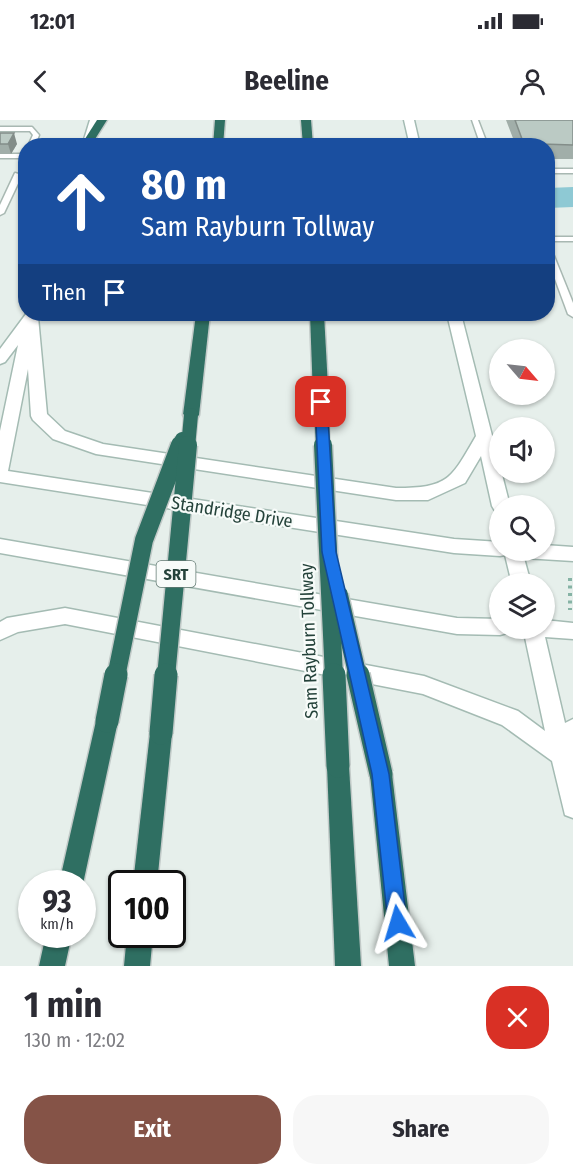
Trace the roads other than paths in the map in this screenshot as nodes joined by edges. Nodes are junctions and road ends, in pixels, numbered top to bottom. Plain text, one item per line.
1 (95, 120) edge
2 (102, 120) edge
3 (220, 120) edge
4 (306, 120) edge
5 (315, 120) edge
6 (409, 120) edge
7 (475, 120) edge
8 (0, 129) edge
9 (35, 138) edge
10 (90, 138) edge
11 (92, 138) edge
12 (219, 138) edge
13 (307, 138) edge
14 (308, 138) edge
15 (413, 138) edge
16 (482, 138) edge
17 (0, 156) edge
18 (18, 157) edge
19 (555, 171) edge
20 (573, 171) edge
21 (18, 182) edge
22 (0, 213) edge
23 (555, 239) edge
24 (573, 239) edge
25 (555, 269) edge
26 (573, 314) edge
27 (28, 321) edge
28 (31, 321) edge
29 (32, 321) edge
30 (202, 321) edge
31 (317, 321) edge
32 (456, 321) edge
33 (0, 359) edge
34 (191, 415) junction
35 (483, 438) junction
36 (0, 471) edge
37 (0, 476) edge
38 (498, 495) edge
39 (0, 546) edge
40 (489, 548) edge
41 (329, 552) junction
42 (555, 553) edge
43 (573, 554) edge
44 (572, 622) edge
45 (555, 625) edge
46 (489, 627) edge
47 (0, 633) edge
48 (535, 639) edge
49 (573, 729) edge
50 (561, 755) junction
51 (573, 807) edge
52 (74, 870) edge
53 (147, 870) edge
54 (56, 948) edge
55 (139, 948) edge
56 (52, 966) edge
57 (137, 966) edge
58 (348, 966) edge
59 (402, 966) edge

1 - 10 main road
2 - 11 highway
3 - 12 highway
4 - 13 highway
5 - 14 highway
6 - 15 main road
7 - 16 lane
8 - 9 lane
17 - 18 lane
19 - 20 lane
21 - 22 lane
23 - 24 lane
25 - 26 lane
27 - 33 main road
28 - 36 main road
29 - 35 main road
30 - 34 highway, SRT
31 - 41 highway, Sam Rayburn Tollway, bridge
32 - 35 main road
34 - 52 highway, bridge
34 - 53 highway, SRT, bridge
35 - 38 main road
37 - 40 main road, Standridge Drive
39 - 46 main road
41 - 58 highway, Sam Rayburn Tollway, bridge
41 - 59 highway, bridge
42 - 43 main road
44 - 45 main road
47 - 50 main road
48 - 50 main road
49 - 50 main road
50 - 51 main road
54 - 56 highway
55 - 57 highway

